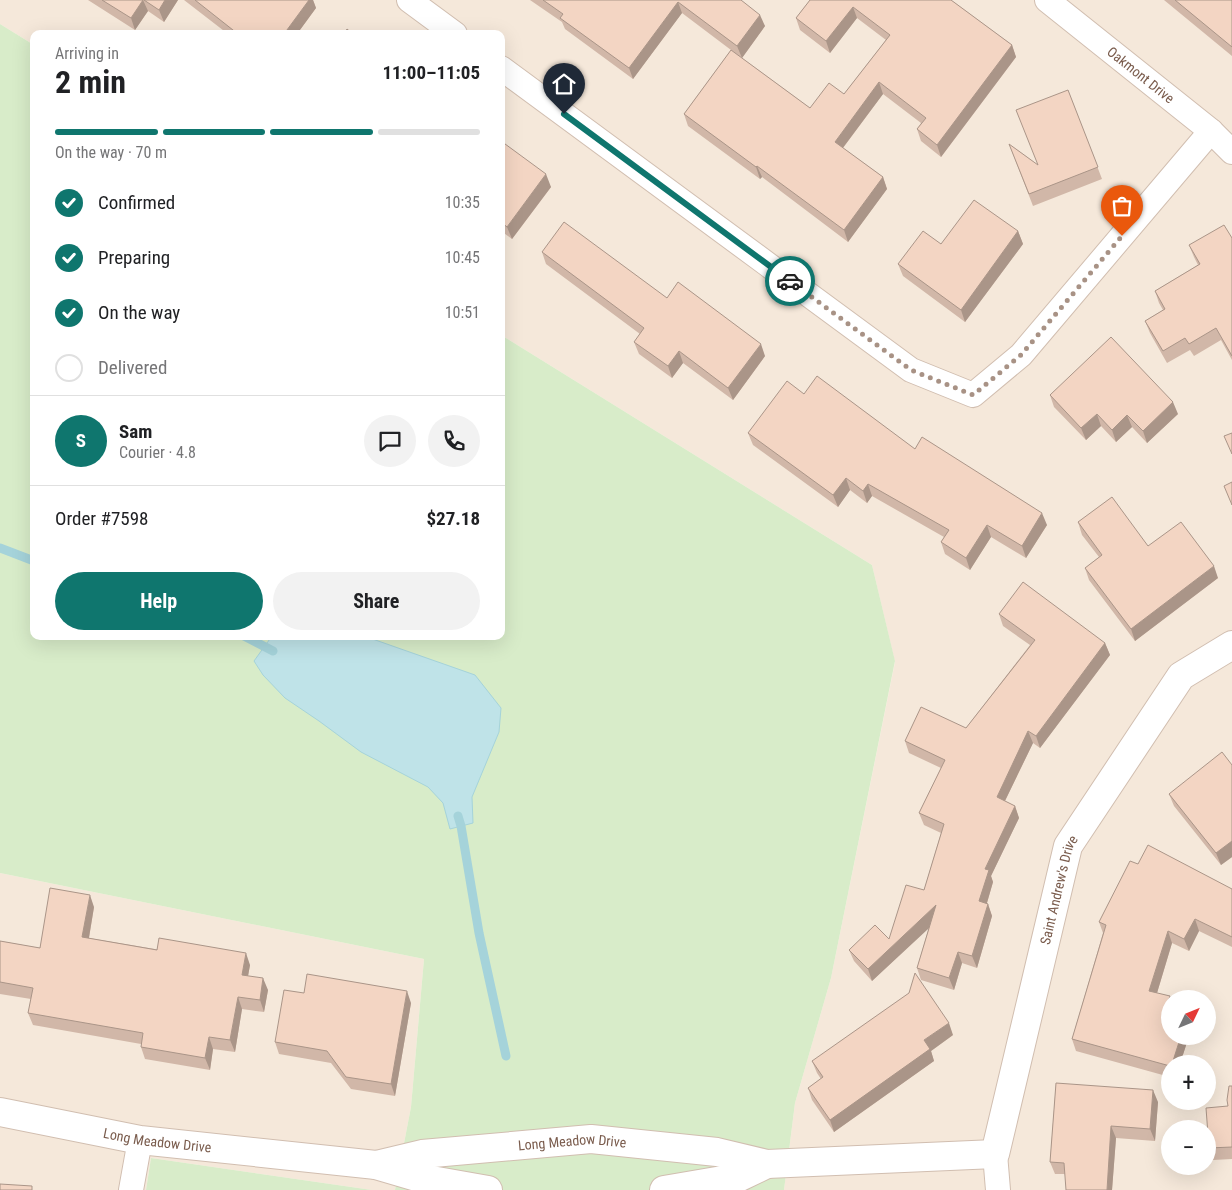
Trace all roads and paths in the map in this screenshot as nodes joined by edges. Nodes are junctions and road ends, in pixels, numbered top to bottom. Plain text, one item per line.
1 (409, 0) edge
2 (1047, 0) edge
3 (450, 30) edge
4 (505, 71) edge
5 (1212, 131) junction
6 (1232, 152) edge
7 (1232, 645) edge
8 (0, 1112) edge
9 (140, 1140) junction
10 (995, 1154) junction
11 (376, 1164) junction
12 (767, 1164) junction
13 (130, 1190) edge
14 (488, 1190) edge
15 (664, 1190) edge
16 (998, 1190) edge

1 - 3 street
2 - 5 street, Oakmont Drive
4 - 5 street
5 - 6 street, Oakmont Drive
7 - 10 street, Saint Andrew's Drive
8 - 9 street, Long Meadow Drive
9 - 11 street, Long Meadow Drive
9 - 13 street
10 - 12 street, Long Meadow Drive
10 - 16 street, Saint Andrew's Drive
11 - 12 street, Long Meadow Drive
11 - 14 street, Long Meadow Drive
12 - 15 street, Long Meadow Drive

